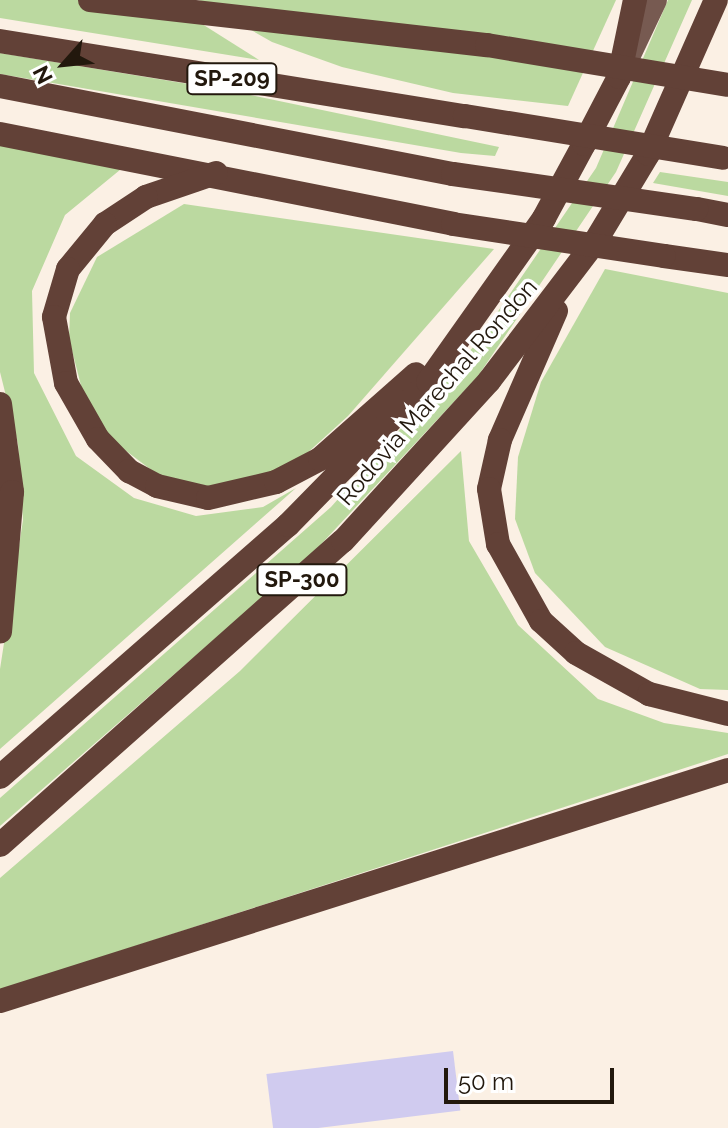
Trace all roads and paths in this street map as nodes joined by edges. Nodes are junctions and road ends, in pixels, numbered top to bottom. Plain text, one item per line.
1 (90, 0) edge
2 (221, 0) edge
3 (635, 0) edge
4 (655, 0) edge
5 (716, 0) edge
6 (265, 19) junction
7 (0, 41) edge
8 (619, 77) junction
9 (728, 85) edge
10 (0, 86) edge
11 (0, 134) edge
12 (725, 159) edge
13 (216, 173) junction
14 (728, 215) edge
15 (728, 265) edge
16 (570, 280) junction
17 (481, 312) junction
18 (0, 404) edge
19 (0, 631) edge
20 (728, 714) edge
21 (728, 770) edge
22 (0, 777) edge
23 (0, 845) edge
24 (0, 1001) edge

1 - 6 highway
2 - 6 highway
3 - 8 highway
4 - 8 main road, Rodovia Marechal Rondon / SP-300
5 - 16 highway, Rodovia Marechal Rondon / SP-300
6 - 9 highway, bridge
7 - 12 highway, SP-209, bridge
8 - 17 highway, Rodovia Marechal Rondon / SP-300
10 - 14 highway, SP-209, bridge
11 - 13 highway
13 - 15 highway, bridge
13 - 17 highway
16 - 20 highway
16 - 23 highway, Rodovia Marechal Rondon / SP-300
17 - 22 highway, Rodovia Marechal Rondon / SP-300
18 - 19 highway
21 - 24 highway

